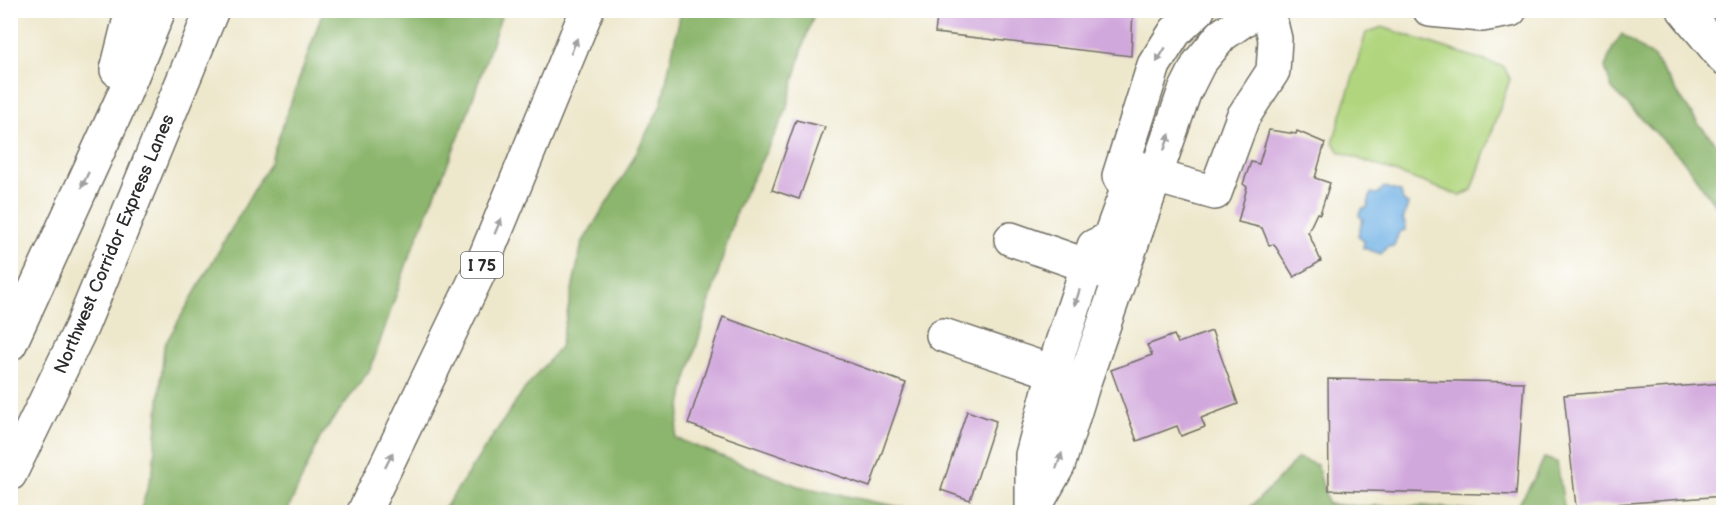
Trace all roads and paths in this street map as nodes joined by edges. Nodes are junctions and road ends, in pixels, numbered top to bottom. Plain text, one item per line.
1 (132, 10) edge
2 (159, 10) edge
3 (212, 10) edge
4 (587, 10) edge
5 (1198, 10) edge
6 (1258, 10) edge
7 (1268, 10) edge
8 (1430, 10) edge
9 (1510, 10) edge
10 (1684, 10) edge
11 (1724, 58) edge
12 (101, 146) junction
13 (1122, 168) junction
14 (1155, 176) junction
15 (1011, 239) dead end
16 (1091, 256) junction
17 (1120, 277) junction
18 (943, 335) dead end
19 (10, 344) edge
20 (1069, 377) junction
21 (10, 474) edge
22 (1032, 512) edge
23 (364, 513) edge

1 - 12 main road
2 - 12 main road
3 - 21 main road, Northwest Corridor Express Lanes
23 -> 4 main road, I 75
5 -> 13 main road
14 -> 6 main road
7 - 14 main road
8 - 9 main road
10 - 11 main road
12 -> 19 main road
13 - 14 main road
13 - 16 main road
14 - 17 main road
15 - 16 main road
16 - 17 main road
16 -> 20 main road
17 - 20 main road
18 - 20 main road
20 - 22 main road

